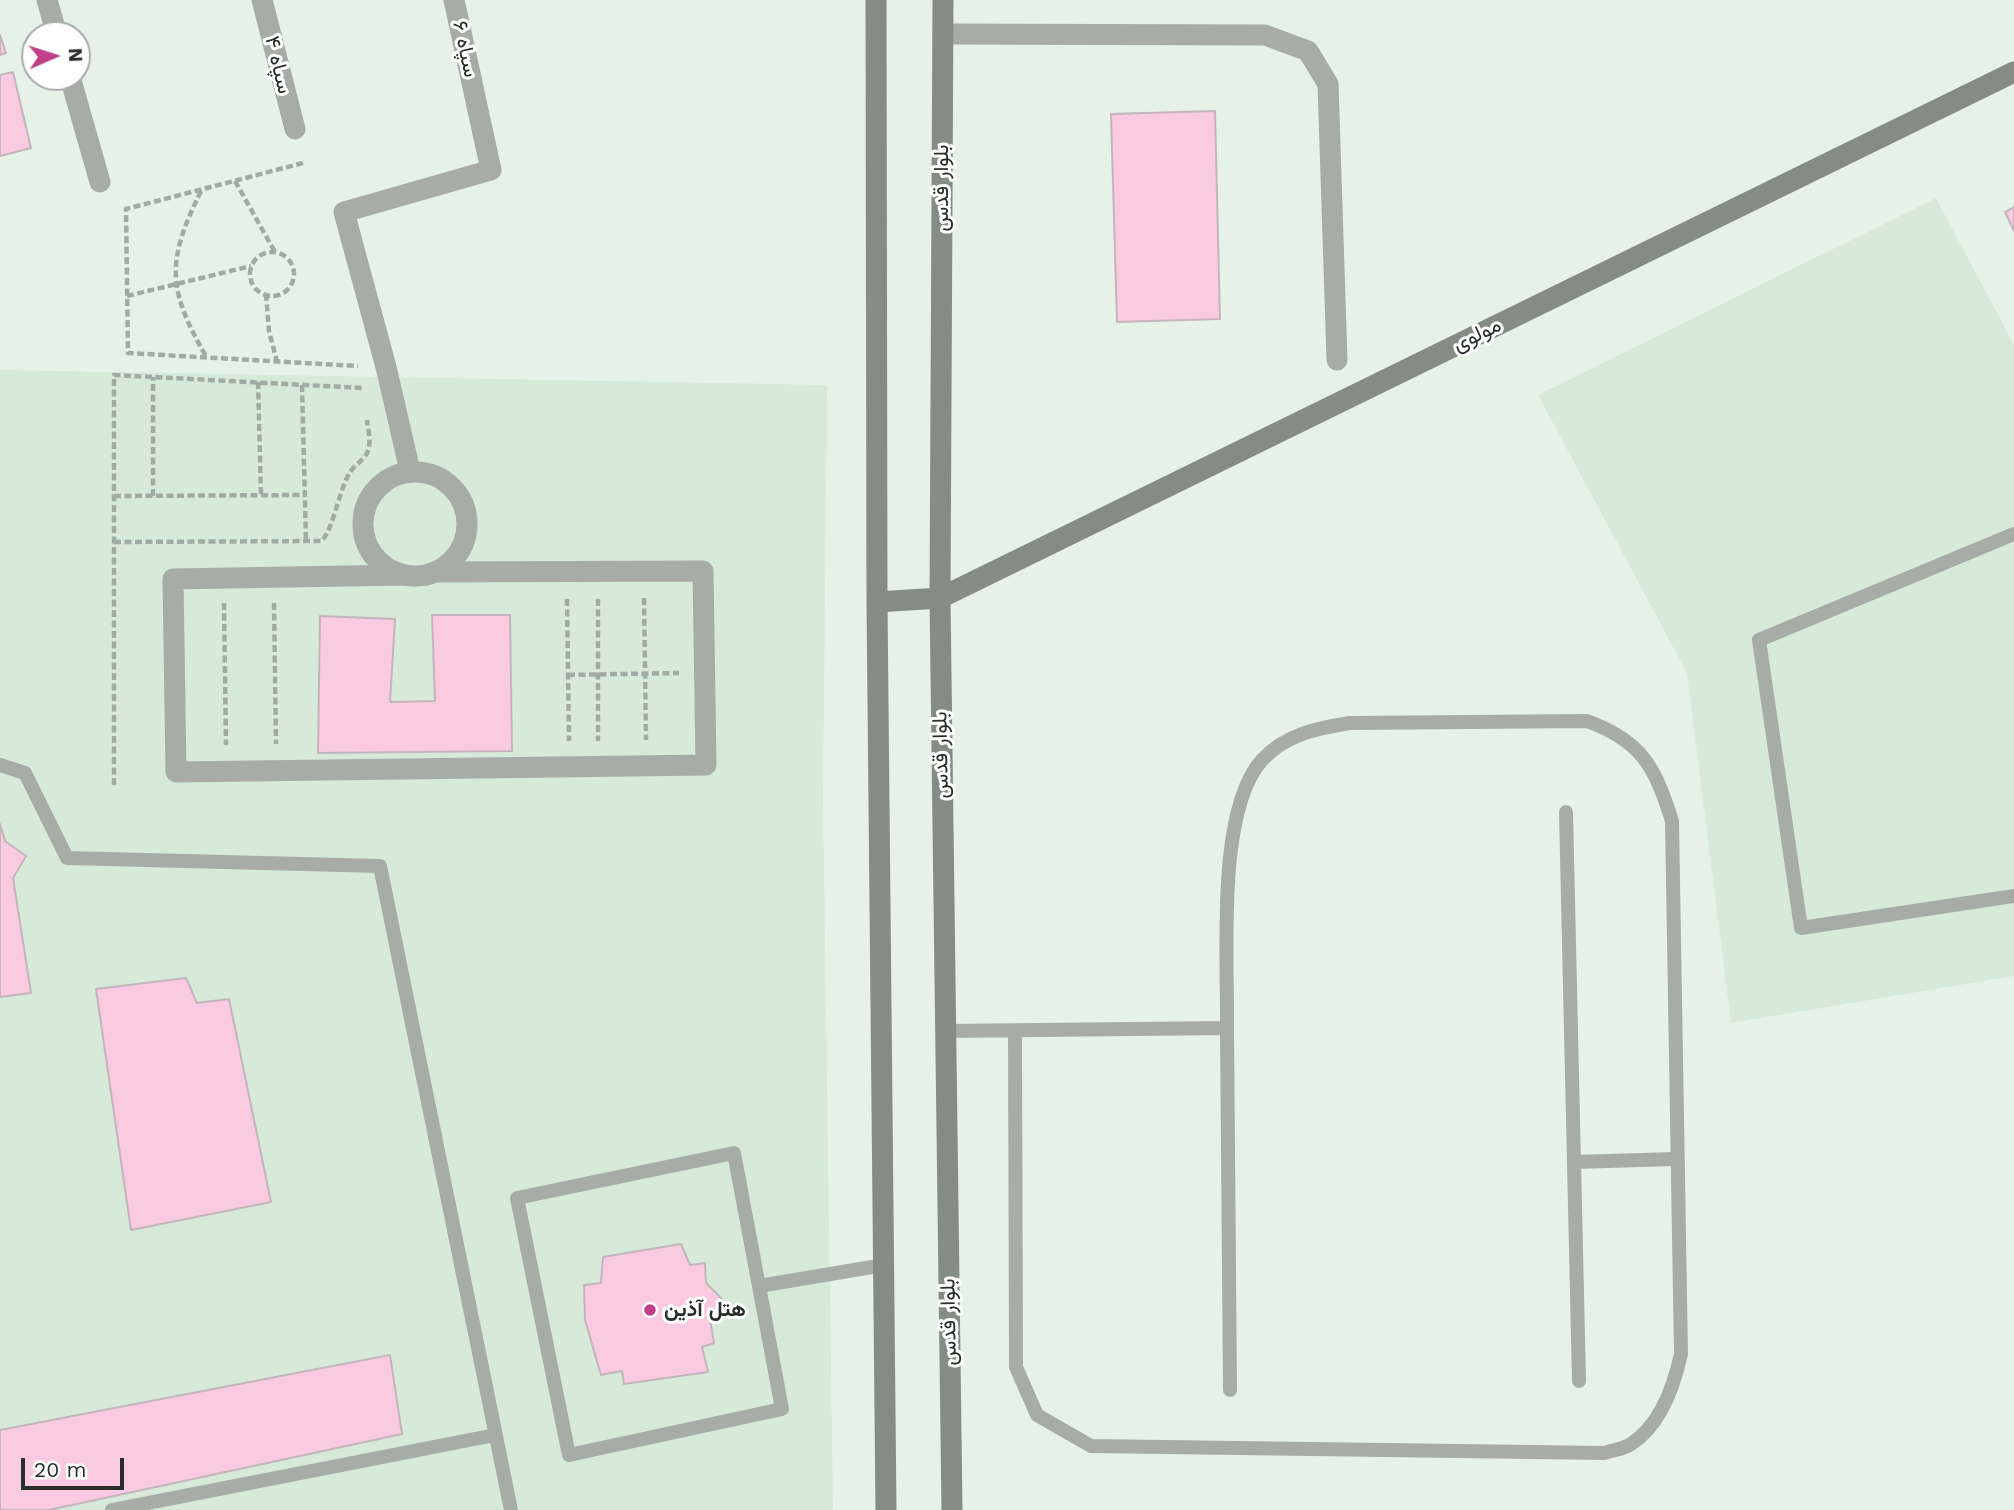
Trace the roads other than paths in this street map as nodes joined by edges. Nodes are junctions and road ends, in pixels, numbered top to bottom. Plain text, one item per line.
1 (47, 0) edge
2 (262, 0) edge
3 (454, 0) edge
4 (876, 0) edge
5 (943, 0) edge
6 (53, 21) edge
7 (943, 34) junction
8 (2014, 72) edge
9 (73, 91) edge
10 (295, 129) dead end
11 (100, 182) dead end
12 (1336, 360) dead end
13 (410, 471) junction
14 (2014, 534) edge
15 (436, 572) junction
16 (404, 575) junction
17 (940, 598) junction
18 (877, 602) junction
19 (0, 765) edge
20 (1566, 812) dead end
21 (2014, 896) edge
22 (1227, 1028) junction
23 (944, 1031) junction
24 (1014, 1033) junction
25 (1676, 1159) junction
26 (1574, 1163) junction
27 (884, 1265) junction
28 (759, 1286) junction
29 (1579, 1381) dead end
30 (1230, 1390) dead end
31 (495, 1435) junction
32 (112, 1510) edge
33 (510, 1510) edge
34 (886, 1510) edge
35 (952, 1510) edge

1 - 6 street
2 - 10 street, سپاه ۴
3 - 13 street, سپاه ۶
4 - 18 main road
5 - 7 main road, بلوار قدس
7 - 12 street
7 - 17 main road, بلوار قدس
8 - 17 main road, مولوی
9 - 11 street
13 - 15 street
13 - 16 street
14 - 21 lane
15 - 16 street
15 - 16 street
17 - 18 main road
17 - 23 main road, بلوار قدس
18 - 27 main road
19 - 31 lane
20 - 26 lane
22 - 24 lane
22 - 25 lane
22 - 30 lane
23 - 24 lane
23 - 35 main road, بلوار قدس
24 - 25 lane
25 - 26 lane
26 - 29 lane
27 - 28 lane
27 - 34 main road
28 - 28 lane
31 - 32 lane
31 - 33 lane

